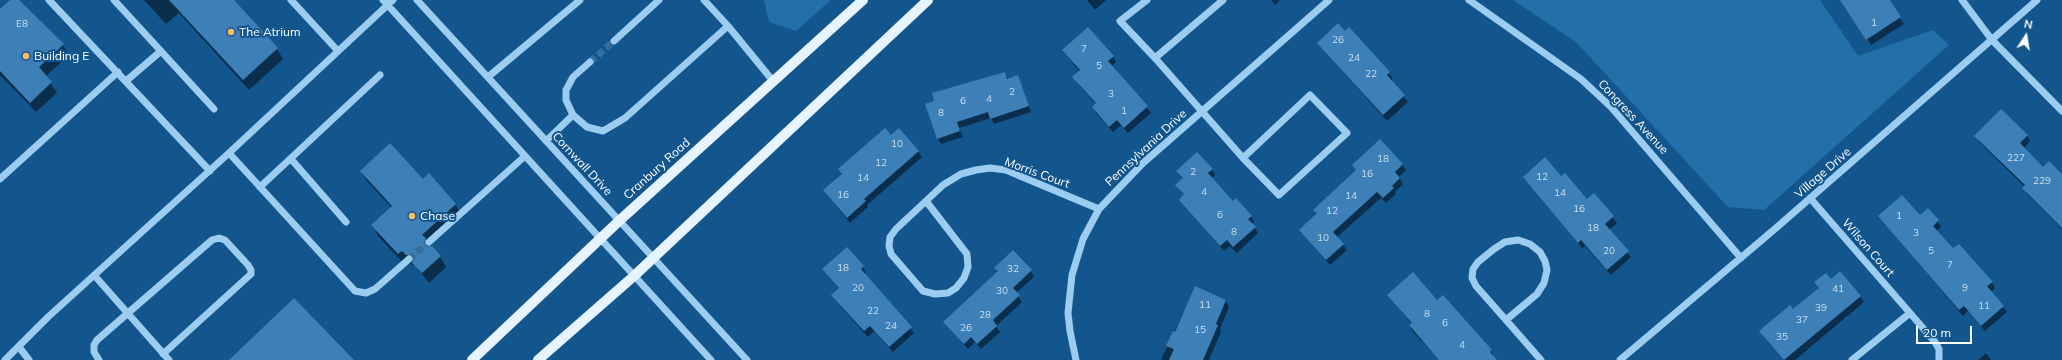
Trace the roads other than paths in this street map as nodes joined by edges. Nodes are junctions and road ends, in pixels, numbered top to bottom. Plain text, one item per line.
1 (49, 0) edge
2 (114, 0) edge
3 (291, 0) edge
4 (417, 0) edge
5 (580, 0) edge
6 (659, 0) edge
7 (704, 0) edge
8 (863, 0) edge
9 (928, 0) edge
10 (1147, 0) edge
11 (1223, 0) edge
12 (1329, 0) edge
13 (1469, 0) edge
14 (1962, 0) edge
15 (2037, 0) edge
16 (388, 2) edge
17 (728, 26) junction
18 (1992, 40) junction
19 (614, 41) tunnel mouth
20 (161, 51) junction
21 (338, 51) junction
22 (1154, 58) junction
23 (590, 62) tunnel mouth
24 (118, 72) junction
25 (380, 76) dead end
26 (488, 77) junction
27 (126, 81) junction
28 (773, 82) junction
29 (214, 109) dead end
30 (1201, 111) junction
31 (2062, 111) edge
32 (573, 115) junction
33 (546, 140) junction
34 (229, 153) junction
35 (525, 156) junction
36 (1243, 158) junction
37 (290, 159) junction
38 (210, 171) junction
39 (0, 179) edge
40 (260, 187) junction
41 (1810, 198) junction
42 (926, 201) junction
43 (1099, 209) junction
44 (620, 221) junction
45 (346, 222) dead end
46 (601, 240) junction
47 (429, 242) tunnel mouth
48 (654, 258) junction
49 (1741, 258) junction
50 (409, 259) tunnel mouth
51 (94, 275) junction
52 (634, 276) junction
53 (128, 313) junction
54 (1910, 313) junction
55 (1506, 320) junction
56 (19, 347) junction
57 (163, 354) junction
58 (5, 360) edge
59 (29, 360) edge
60 (99, 360) edge
61 (169, 360) edge
62 (472, 360) edge
63 (538, 360) edge
64 (710, 360) edge
65 (747, 360) edge
66 (1076, 360) edge
67 (1541, 360) edge
68 (1620, 360) edge
69 (1852, 360) edge
70 (1939, 360) edge

1 - 24 street
2 - 20 street
3 - 21 street
4 - 26 street, Cornwall Drive
5 - 26 street
6 - 19 street
7 - 17 street
8 - 28 main road, Cranbury Road
9 - 48 main road
10 - 22 street
11 - 22 street
12 - 30 street, Pennsylvania Drive
13 - 49 street, Congress Avenue
14 - 18 street
15 - 18 street, Village Drive
16 - 21 street
16 - 35 street
17 - 28 street
17 - 32 street
18 - 31 street
18 - 41 street, Village Drive
20 - 27 street
20 - 29 street
21 - 34 street
22 - 30 street
23 - 32 street
24 - 27 street
24 - 39 street
25 - 37 street
26 - 33 street, Cornwall Drive
27 - 38 street
28 - 44 main road, Cranbury Road
30 - 36 street
30 - 43 street, Pennsylvania Drive
32 - 33 street
33 - 44 street, Cornwall Drive
34 - 38 street
34 - 40 street
35 - 46 street
35 - 47 street
36 - 36 street
37 - 40 street
37 - 45 street
38 - 51 street
40 - 50 street
41 - 49 street, Village Drive
41 - 54 street, Wilson Court
42 - 42 street
42 - 43 street, Morris Court
43 - 66 street, Pennsylvania Drive
44 - 46 main road, Cranbury Road
44 - 48 street, Cornwall Drive
46 - 52 street
46 - 62 main road, Cranbury Road
48 - 52 main road
48 - 65 street, Cornwall Drive
49 - 68 street, Village Drive
51 - 53 street
51 - 56 street
52 - 63 main road
52 - 64 street
53 - 57 street
53 - 57 street
53 - 60 street
54 - 69 street
54 - 70 street, Wilson Court
55 - 55 street
55 - 67 street
56 - 58 street
56 - 59 street
57 - 61 street

